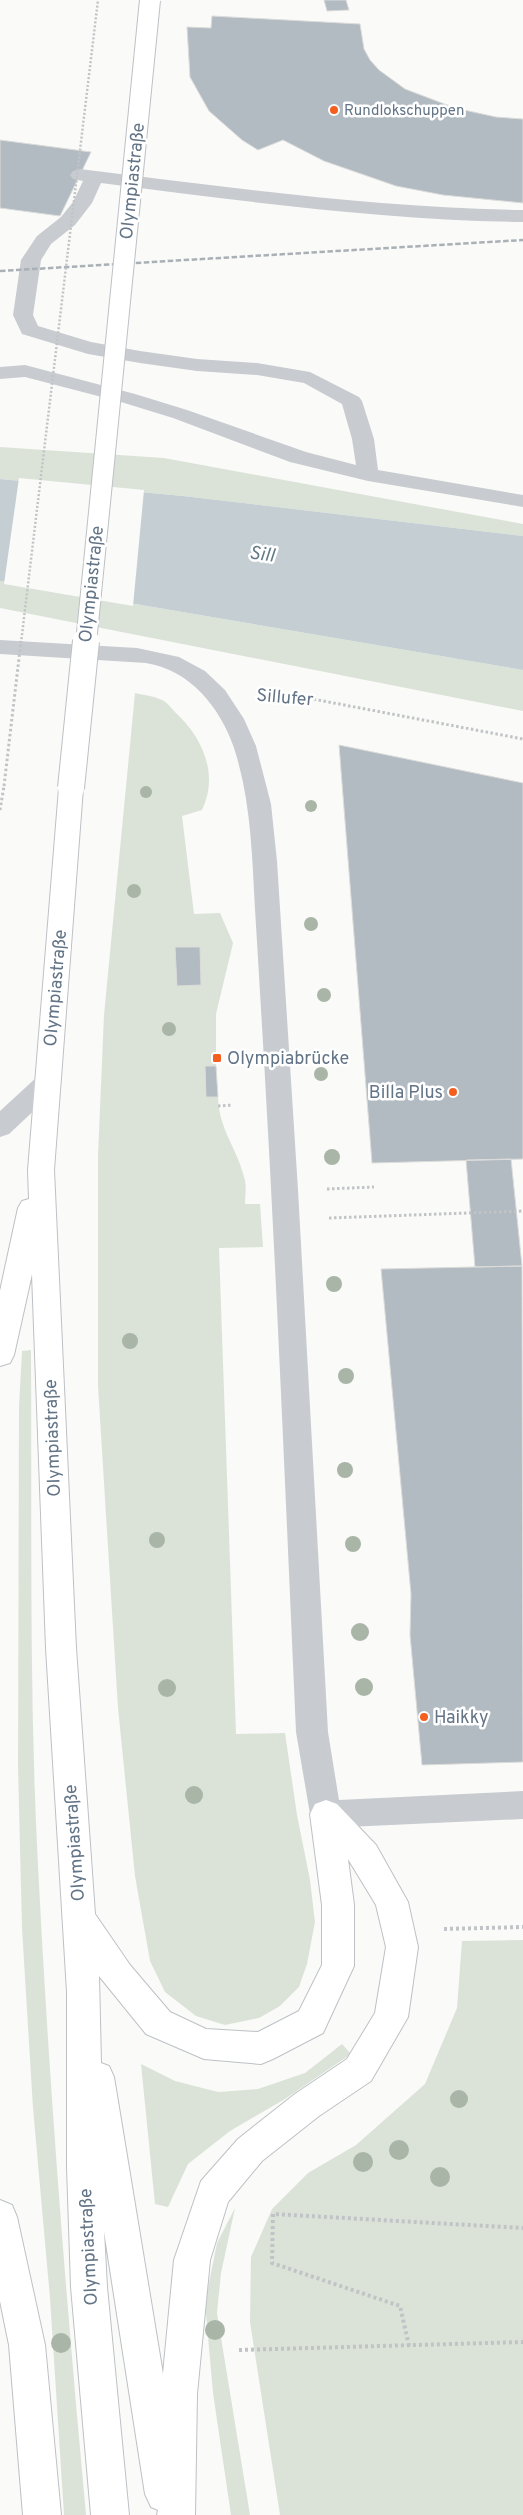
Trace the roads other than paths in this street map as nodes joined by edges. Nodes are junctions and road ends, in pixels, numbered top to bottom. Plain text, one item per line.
1 (150, 0) edge
2 (523, 216) edge
3 (0, 373) edge
4 (368, 475) junction
5 (523, 500) edge
6 (0, 647) edge
7 (47, 1082) junction
8 (0, 1127) edge
9 (40, 1170) junction
10 (0, 1355) edge
11 (523, 1805) edge
12 (326, 1814) junction
13 (79, 1919) junction
14 (84, 1992) junction
15 (0, 2218) edge
16 (42, 2515) edge
17 (110, 2515) edge
18 (167, 2515) edge
19 (176, 2515) edge

1 - 7 main road, Olympiastraße, bridge
2 - 4 street
3 - 4 street
4 - 5 street
6 - 12 street
7 - 8 street
7 - 9 main road, Olympiastraße
9 - 10 main road, Olympiastraße
9 - 13 main road, Olympiastraße
11 - 12 street
12 - 13 main road
12 - 19 main road
13 - 14 main road, Olympiastraße
14 - 17 main road, Olympiastraße
14 - 18 main road
15 - 16 main road

